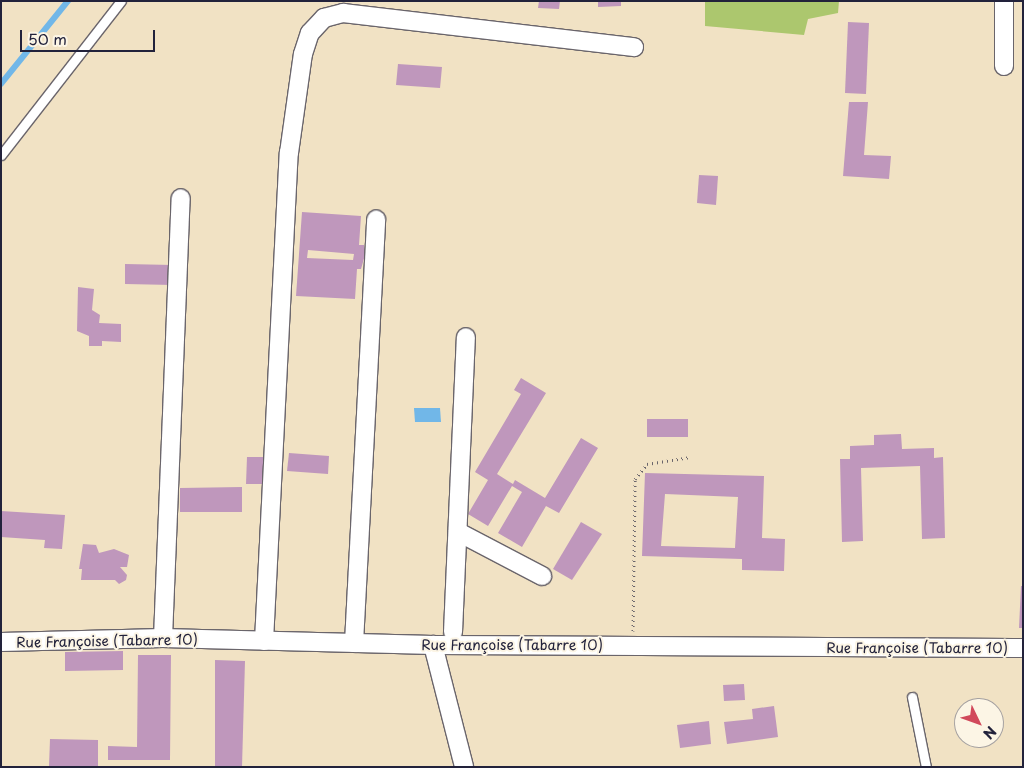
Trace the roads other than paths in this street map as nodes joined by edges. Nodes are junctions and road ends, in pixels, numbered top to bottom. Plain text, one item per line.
1 (121, 1) edge
2 (1004, 1) edge
3 (348, 7) edge
4 (634, 47) dead end
5 (1004, 66) dead end
6 (1, 155) edge
7 (181, 198) dead end
8 (376, 220) dead end
9 (466, 337) dead end
10 (458, 532) junction
11 (542, 576) dead end
12 (163, 638) junction
13 (453, 638) junction
14 (264, 641) junction
15 (1, 642) edge
16 (354, 643) junction
17 (433, 645) junction
18 (1023, 648) edge
19 (912, 697) dead end
20 (464, 767) edge
21 (926, 767) edge

1 - 6 lane
2 - 5 street
3 - 4 street
3 - 14 street
7 - 12 street
8 - 16 street
9 - 10 street
10 - 11 street
10 - 13 street
12 - 14 street, Rue Françoise (Tabarre 10)
12 - 15 street, Rue Françoise (Tabarre 10)
13 - 17 street, Rue Françoise (Tabarre 10)
13 - 18 street, Rue Françoise (Tabarre 10)
14 - 16 street, Rue Françoise (Tabarre 10)
16 - 17 street, Rue Françoise (Tabarre 10)
17 - 20 street
19 - 21 lane

